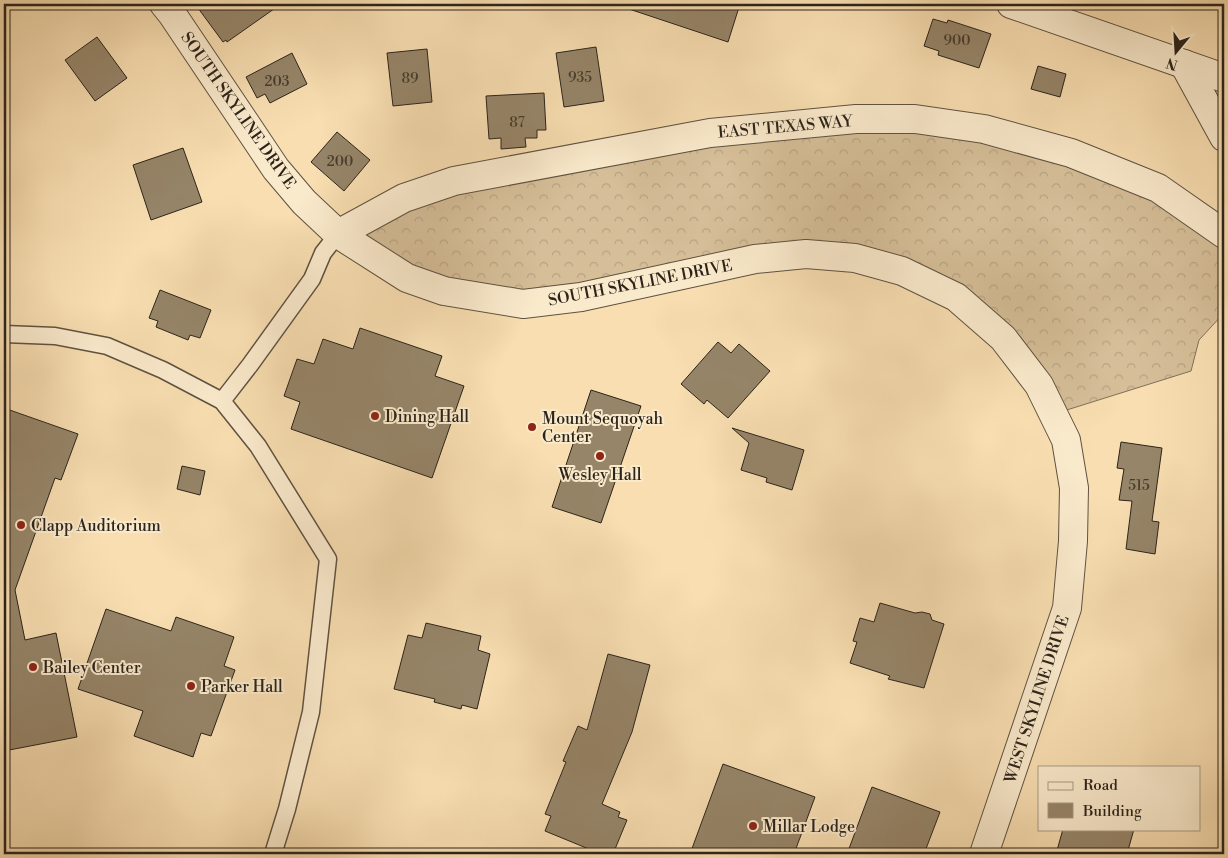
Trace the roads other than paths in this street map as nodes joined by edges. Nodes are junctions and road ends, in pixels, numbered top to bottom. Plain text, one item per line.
1 (164, 4) edge
2 (1011, 4) edge
3 (1184, 64) junction
4 (1224, 78) edge
5 (1224, 137) edge
6 (338, 234) junction
7 (1224, 234) edge
8 (4, 334) edge
9 (222, 400) junction
10 (1073, 541) joint
11 (273, 854) edge
12 (984, 854) edge

1 - 6 street, SOUTH SKYLINE DRIVE
2 - 3 street
3 - 4 street
3 - 5 street
6 - 7 street, EAST TEXAS WAY
6 - 9 lane
6 - 10 street, SOUTH SKYLINE DRIVE
8 - 9 lane
9 - 11 lane
10 - 12 street, WEST SKYLINE DRIVE

